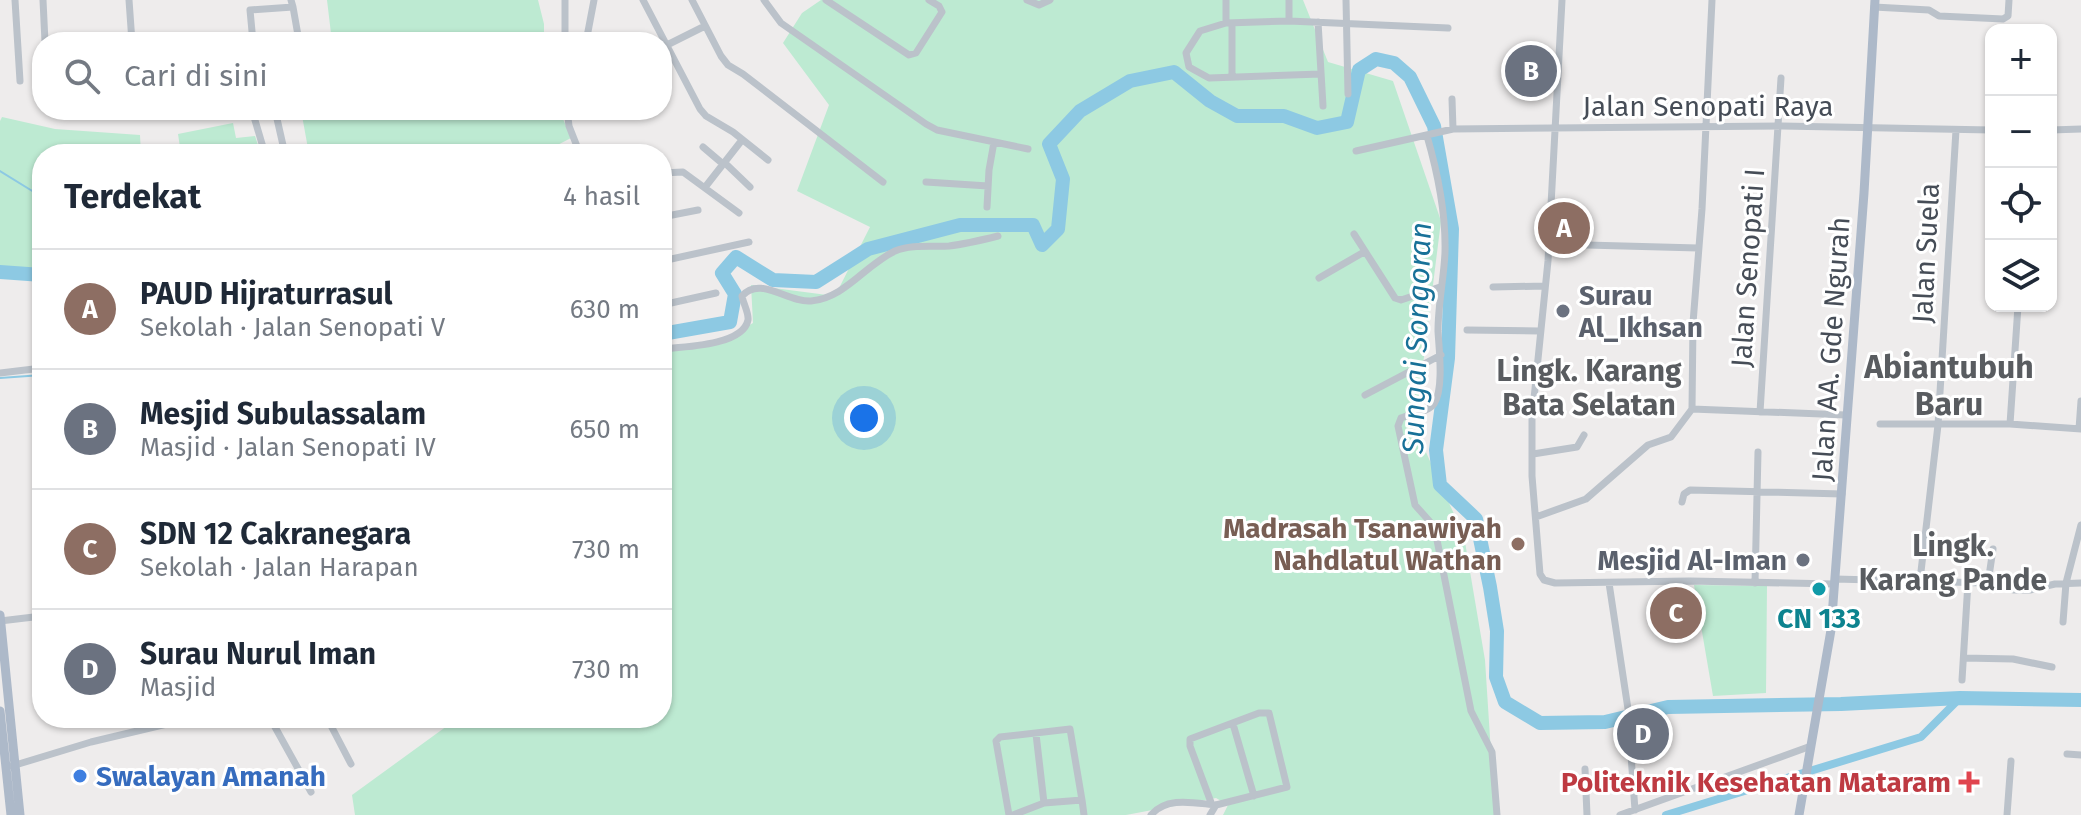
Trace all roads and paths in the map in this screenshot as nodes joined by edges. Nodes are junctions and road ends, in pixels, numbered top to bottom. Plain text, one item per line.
1 (15, 0) edge
2 (43, 0) edge
3 (129, 0) edge
4 (249, 0) edge
5 (565, 0) edge
6 (594, 0) edge
7 (643, 0) edge
8 (692, 0) edge
9 (764, 0) edge
10 (826, 0) edge
11 (929, 0) edge
12 (1027, 0) edge
13 (1050, 0) edge
14 (1226, 0) edge
15 (1289, 0) edge
16 (1346, 0) edge
17 (1562, 0) edge
18 (1712, 0) edge
19 (1929, 0) edge
20 (2009, 0) edge
21 (292, 4) edge
22 (1874, 4) edge
23 (250, 10) junction
24 (1929, 10) junction
25 (1289, 21) junction
26 (1318, 22) junction
27 (1229, 23) junction
28 (1347, 25) junction
29 (705, 26) junction
30 (1448, 28) dead end
31 (45, 32) edge
32 (131, 32) edge
33 (252, 32) edge
34 (297, 32) edge
35 (565, 32) edge
36 (588, 32) edge
37 (660, 32) edge
38 (672, 42) edge
39 (672, 55) edge
40 (1320, 74) junction
41 (1232, 77) junction
42 (1781, 78) dead end
43 (20, 81) dead end
44 (1348, 94) dead end
45 (1452, 99) dead end
46 (1323, 106) dead end
47 (255, 120) edge
48 (277, 120) edge
49 (568, 120) edge
50 (1707, 127) junction
51 (1780, 127) junction
52 (1555, 129) junction
53 (1868, 129) junction
54 (2081, 129) edge
55 (1449, 130) junction
56 (1956, 130) junction
57 (1985, 130) edge
58 (2057, 130) edge
59 (1429, 136) junction
60 (742, 140) junction
61 (994, 142) junction
62 (262, 144) edge
63 (283, 144) edge
64 (576, 144) edge
65 (703, 147) dead end
66 (1028, 149) dead end
67 (1356, 151) dead end
68 (768, 160) dead end
69 (724, 163) junction
70 (672, 173) edge
71 (883, 182) dead end
72 (926, 182) dead end
73 (706, 186) junction
74 (988, 186) junction
75 (750, 187) dead end
76 (987, 207) dead end
77 (698, 210) dead end
78 (739, 213) dead end
79 (672, 215) edge
80 (1354, 234) dead end
81 (998, 236) dead end
82 (749, 242) dead end
83 (1549, 244) junction
84 (1698, 248) junction
85 (1364, 252) junction
86 (672, 259) edge
87 (1319, 278) dead end
88 (1545, 286) junction
89 (1440, 287) junction
90 (1493, 287) dead end
91 (716, 293) dead end
92 (672, 303) edge
93 (2018, 312) edge
94 (1467, 330) dead end
95 (1539, 331) junction
96 (672, 348) edge
97 (1441, 355) junction
98 (32, 369) edge
99 (0, 373) edge
100 (1365, 395) dead end
101 (2081, 401) edge
102 (1692, 409) junction
103 (1760, 412) junction
104 (1846, 415) junction
105 (1880, 424) dead end
106 (2010, 424) junction
107 (1938, 425) junction
108 (2080, 429) edge
109 (1584, 435) dead end
110 (1758, 452) dead end
111 (1533, 454) junction
112 (1755, 490) junction
113 (1842, 494) junction
114 (1682, 502) dead end
115 (1536, 517) junction
116 (2081, 525) edge
117 (1993, 549) dead end
118 (1920, 580) junction
119 (1835, 581) junction
120 (1968, 582) junction
121 (1609, 583) junction
122 (1755, 583) junction
123 (1988, 583) junction
124 (2066, 583) junction
125 (2081, 583) edge
126 (32, 617) edge
127 (0, 619) edge
128 (2063, 622) dead end
129 (1964, 658) junction
130 (2052, 667) dead end
131 (1962, 680) dead end
132 (1628, 709) dead end
133 (0, 711) edge
134 (1233, 724) junction
135 (150, 728) edge
136 (276, 728) edge
137 (332, 728) edge
138 (1629, 728) dead end
139 (1036, 734) junction
140 (1, 736) edge
141 (1811, 746) junction
142 (2067, 754) dead end
143 (2081, 755) edge
144 (2011, 761) dead end
145 (351, 764) dead end
146 (10, 767) junction
147 (1585, 769) dead end
148 (311, 792) dead end
149 (1254, 796) junction
150 (1082, 800) junction
151 (9, 803) edge
152 (1044, 803) junction
153 (1214, 805) junction
154 (1635, 810) junction
155 (11, 815) edge
156 (20, 815) edge
157 (1011, 815) edge
158 (1084, 815) edge
159 (1151, 815) edge
160 (1210, 815) edge
161 (1497, 815) edge
162 (1587, 815) edge
163 (1620, 815) edge
164 (1799, 815) edge
165 (2007, 815) edge

1 - 43 street
2 - 31 street
3 - 32 street
4 - 23 street
5 - 35 street
6 - 36 street
7 - 37 street
8 - 29 street
9 - 61 street
10 - 11 street
12 - 13 street
14 - 27 street
15 - 25 street
16 - 28 street
17 - 52 street
18 - 50 street
19 - 24 street
20 - 24 street
21 - 23 street
21 - 34 street
22 - 24 street
22 - 53 main road, Jalan AA. Gde Ngurah
23 - 33 street
25 - 26 street
25 - 27 street
26 - 28 street
26 - 40 street
27 - 41 street
27 - 41 street
28 - 30 street
28 - 44 street
29 - 38 street
29 - 71 street
39 - 60 street
40 - 41 street
40 - 46 street
42 - 51 street, Jalan Senopati I
45 - 55 street
47 - 62 street
48 - 63 street
49 - 64 street
50 - 51 street, Jalan Senopati Raya
50 - 52 street, Jalan Senopati Raya
50 - 84 street
51 - 53 street, Jalan Senopati Raya
51 - 103 street, Jalan Senopati I
52 - 55 street, Jalan Senopati Raya
52 - 83 street
53 - 56 street, Jalan Senopati Raya
53 - 104 main road, Jalan AA. Gde Ngurah
54 - 58 street
55 - 59 street, Jalan Senopati Raya
56 - 57 street, Jalan Senopati Raya
56 - 107 street, Jalan Suela
59 - 67 street, Jalan Senopati Raya
59 - 89 street
60 - 68 street
60 - 69 street
61 - 66 street
61 - 74 street
65 - 69 street
69 - 73 street
69 - 75 street
70 - 73 street
72 - 74 street
73 - 78 street
74 - 76 street
77 - 79 street
80 - 85 street
81 - 96 street
82 - 86 street
83 - 84 street
83 - 88 street
84 - 102 street
85 - 87 street
85 - 89 street
88 - 90 street
88 - 95 street
89 - 97 street
91 - 92 street
93 - 106 street
94 - 95 street
95 - 111 street
97 - 100 street
97 - 161 street
98 - 99 street
101 - 108 street
102 - 103 street
102 - 115 street
103 - 104 street
104 - 113 main road, Jalan AA. Gde Ngurah
105 - 107 street
106 - 107 street
106 - 108 street
107 - 118 street, Jalan Suela
109 - 111 street
110 - 112 street
111 - 115 street
112 - 113 street
112 - 114 street
112 - 122 street
113 - 119 main road, Jalan AA. Gde Ngurah
115 - 121 street
116 - 124 street
117 - 123 street
118 - 119 street
118 - 120 street
119 - 122 street
119 - 141 main road, Jalan AA. Gde Ngurah
120 - 123 street
120 - 129 street
121 - 122 street
121 - 132 street
123 - 124 street
124 - 125 street
124 - 128 street
126 - 127 street
127 - 146 main road
129 - 130 street
129 - 131 street
133 - 140 main road
134 - 149 street
134 - 149 street
134 - 153 street
135 - 146 street
136 - 148 street
137 - 145 street
138 - 154 street
139 - 150 street
139 - 152 street
139 - 157 street
140 - 146 main road
141 - 154 street
141 - 164 main road, Jalan AA. Gde Ngurah
142 - 143 street
144 - 165 street
146 - 151 main road
147 - 162 street
149 - 153 street
150 - 152 street
150 - 158 street
151 - 155 main road
151 - 156 main road
152 - 157 street
153 - 159 street
153 - 160 street
154 - 163 street

